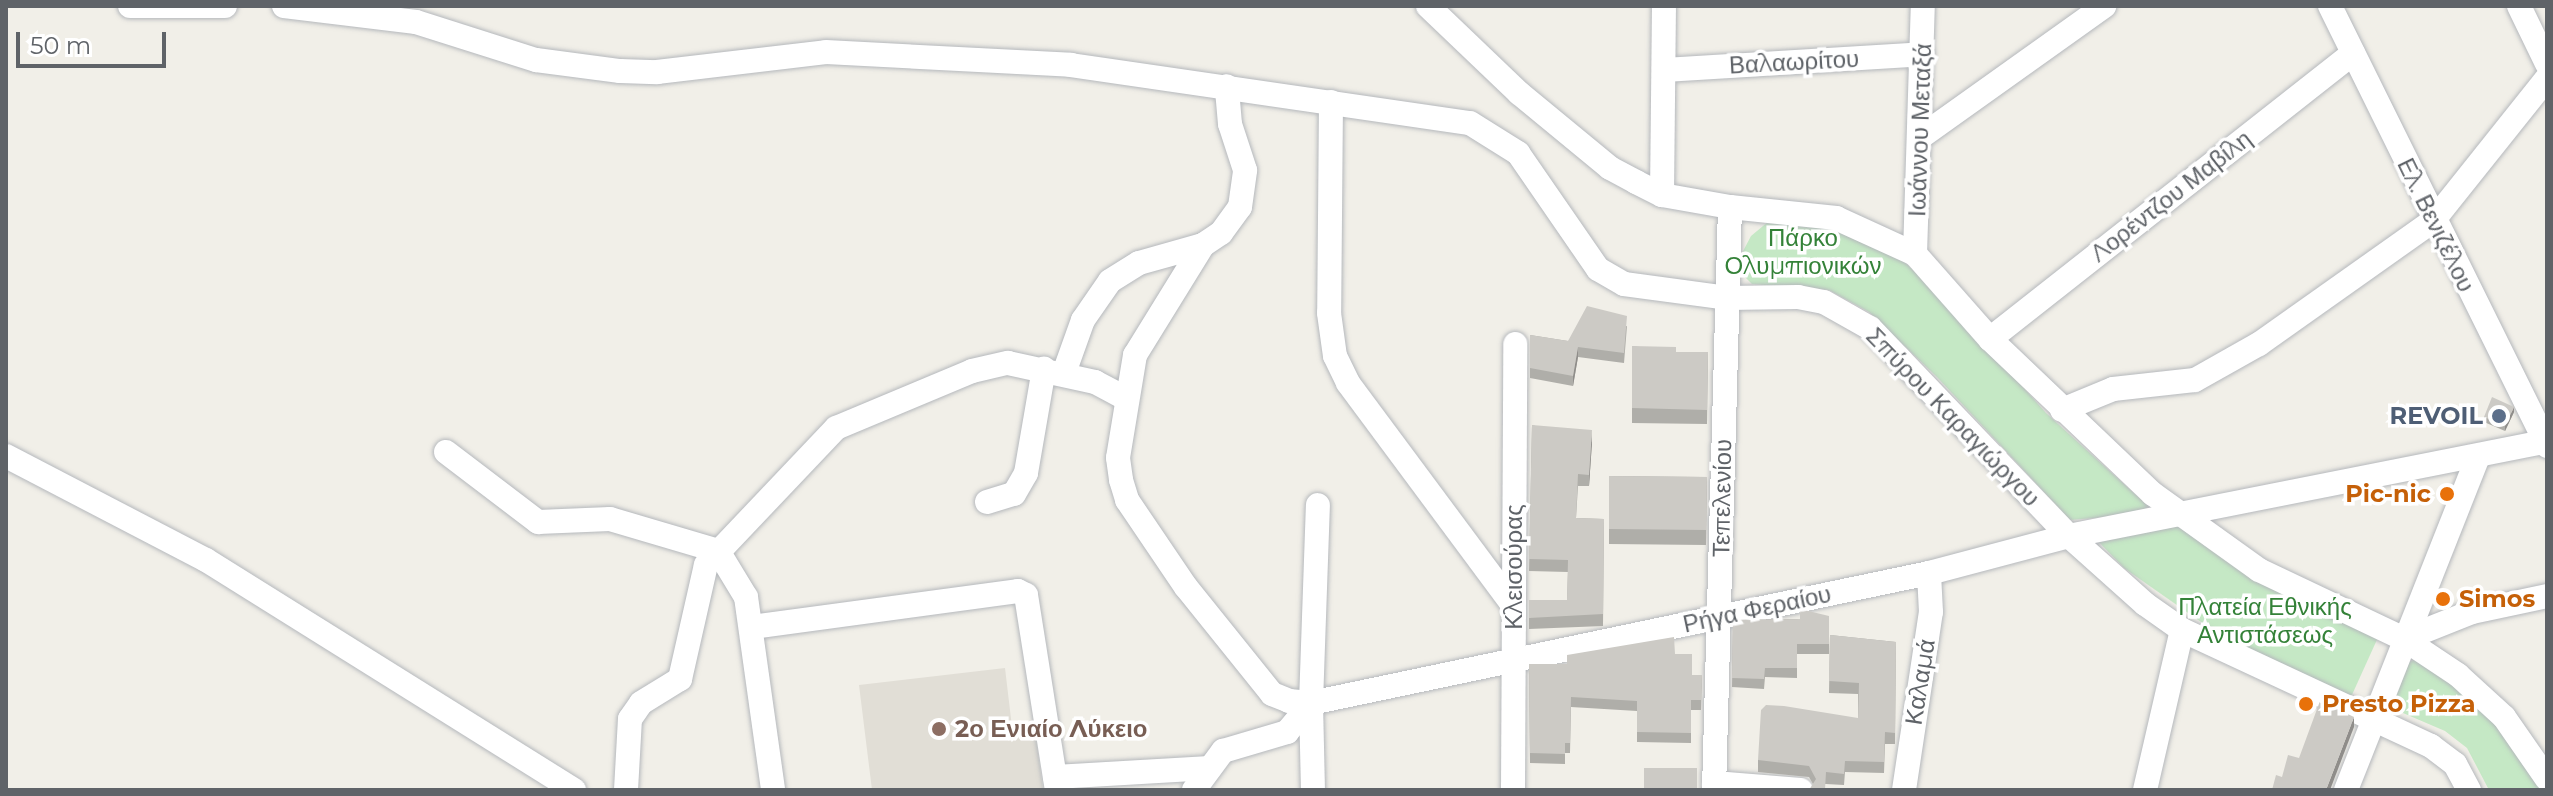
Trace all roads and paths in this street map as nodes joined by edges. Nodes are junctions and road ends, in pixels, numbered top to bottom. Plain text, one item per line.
1 (130, 6) edge
2 (225, 6) edge
3 (284, 6) edge
4 (1428, 6) edge
5 (1664, 6) edge
6 (1923, 6) edge
7 (2104, 6) edge
8 (2330, 6) edge
9 (2519, 6) edge
10 (2353, 53) junction
11 (1923, 54) junction
12 (2547, 64) edge
13 (1664, 70) junction
14 (2547, 78) edge
15 (1227, 86) junction
16 (1331, 102) junction
17 (1922, 136) junction
18 (1662, 195) junction
19 (1730, 207) junction
20 (2433, 221) junction
21 (1203, 245) junction
22 (1915, 254) junction
23 (1727, 298) junction
24 (1990, 339) junction
25 (1515, 344) dead end
26 (1054, 371) junction
27 (1127, 399) junction
28 (2062, 410) junction
29 (2546, 443) edge
30 (446, 452) dead end
31 (6, 456) edge
32 (2478, 457) junction
33 (987, 502) dead end
34 (1318, 505) dead end
35 (2183, 518) junction
36 (2069, 536) junction
37 (718, 551) junction
38 (1929, 573) junction
39 (2547, 596) edge
40 (1513, 605) junction
41 (1720, 618) junction
42 (752, 627) junction
43 (2182, 630) junction
44 (2404, 639) junction
45 (1515, 658) junction
46 (1311, 703) junction
47 (2372, 719) junction
48 (1210, 768) junction
49 (2547, 779) edge
50 (1056, 784) edge
51 (1714, 787) edge
52 (574, 790) edge
53 (626, 790) edge
54 (773, 790) edge
55 (1194, 790) edge
56 (1313, 790) edge
57 (1513, 790) edge
58 (1801, 790) edge
59 (1904, 790) edge
60 (2145, 790) edge
61 (2346, 790) edge
62 (2469, 790) edge

1 - 2 street
3 - 15 street, Σπύρου Καραγιώργου
4 - 18 street
5 - 13 street
6 - 11 street, Ιωάννου Μεταξά
7 - 17 street
8 - 10 street, Ελ. Βενιζέλου
9 - 12 street
10 - 20 street, Ελ. Βενιζέλου
10 - 24 street, Λορέντζου Μαβίλη
11 - 13 street, Βαλαωρίτου
11 - 17 street, Ιωάννου Μεταξά
13 - 18 street
14 - 20 street
15 - 16 street, Σπύρου Καραγιώργου
15 - 21 street
16 - 23 street, Σπύρου Καραγιώργου
16 - 40 street
17 - 22 street, Ιωάννου Μεταξά
18 - 19 street
19 - 22 street
19 - 23 street, Τεπελενίου
20 - 28 street
20 - 29 street, Ελ. Βενιζέλου
21 - 26 street
21 - 27 street
22 - 24 street
23 - 36 street, Σπύρου Καραγιώργου
23 - 41 street, Τεπελενίου
24 - 28 street
25 - 40 street, Κλεισούρας
26 - 27 street
26 - 33 street
26 - 37 street
27 - 46 street
28 - 35 street
29 - 32 street, Ρήγα Φεραίου
30 - 37 street
31 - 52 street
32 - 35 street, Ρήγα Φεραίου
32 - 44 street
34 - 46 street
35 - 36 street, Ρήγα Φεραίου
35 - 44 street
36 - 38 street, Ρήγα Φεραίου
36 - 43 street, Σπύρου Καραγιώργου
37 - 42 street
37 - 53 street
38 - 41 street, Ρήγα Φεραίου
38 - 59 street, Καλαμά
39 - 44 street
40 - 45 street, Κλεισούρας
41 - 45 street, Ρήγα Φεραίου
41 - 51 street, Τεπελενίου
42 - 50 street
42 - 54 street
43 - 47 street, Σπύρου Καραγιώργου
43 - 60 street
44 - 47 street
44 - 49 street
45 - 46 street, Ρήγα Φεραίου
45 - 57 street, Κλεισούρας
46 - 48 street
46 - 56 street
47 - 61 street
47 - 62 street, Σπύρου Καραγιώργου
48 - 50 street
48 - 55 street
51 - 58 street

